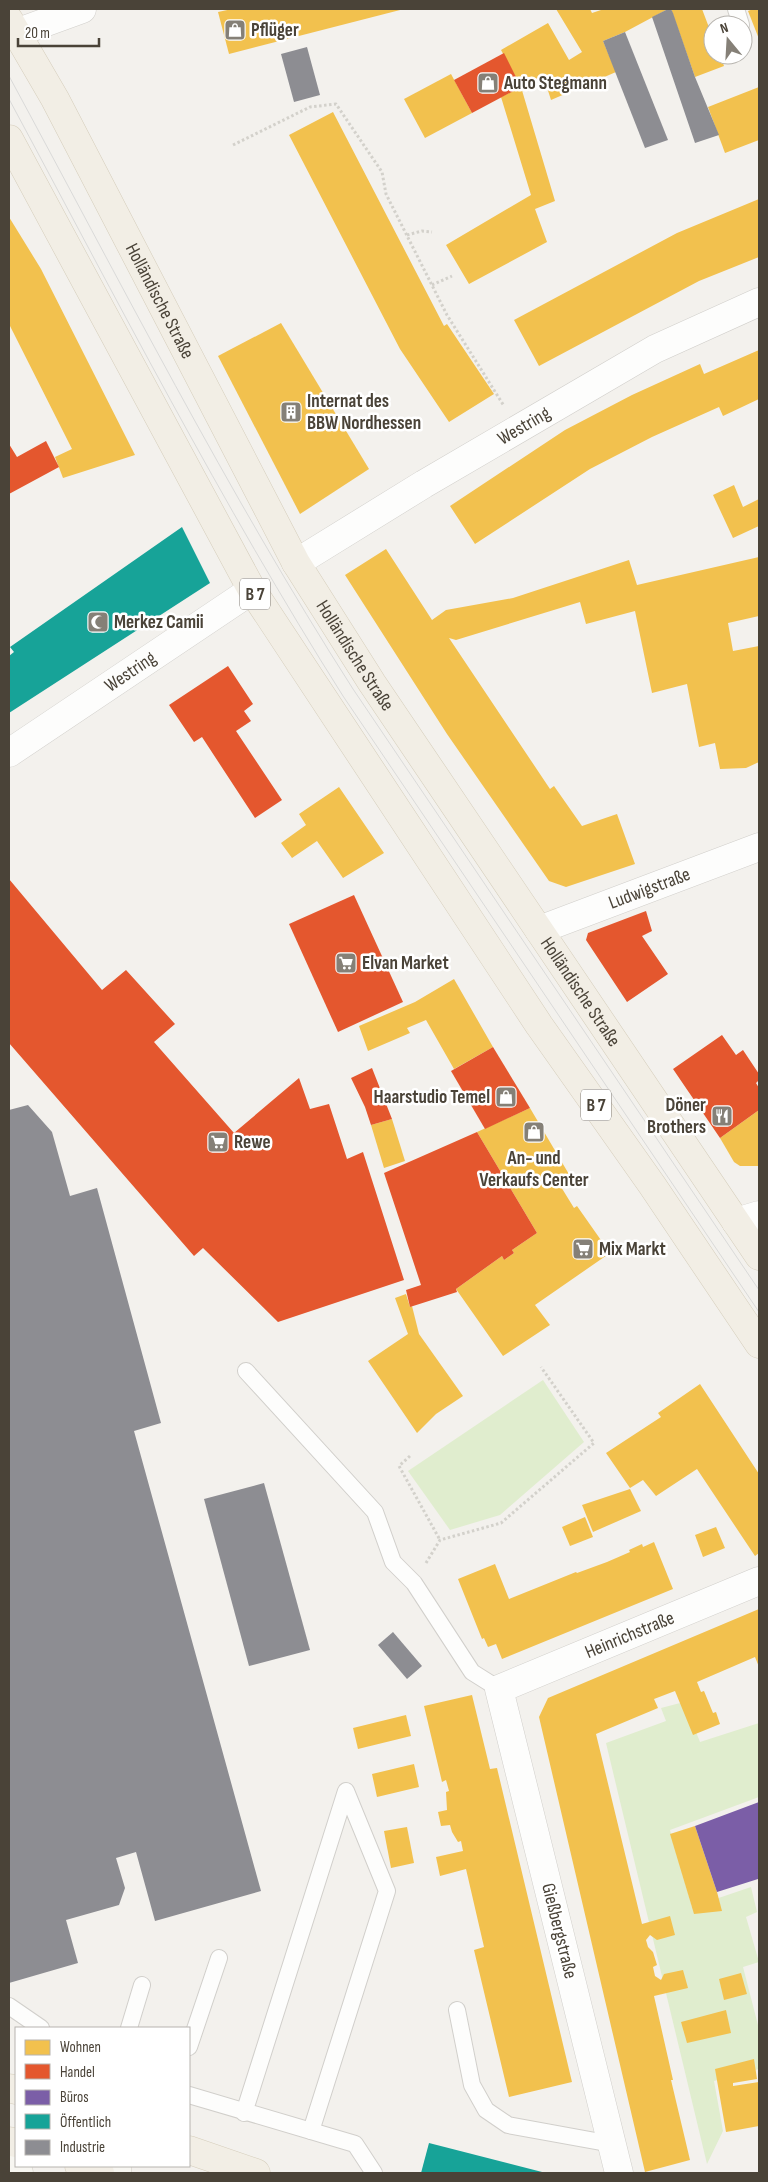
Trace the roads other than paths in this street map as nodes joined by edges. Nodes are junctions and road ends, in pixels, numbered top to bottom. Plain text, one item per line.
1 (82, 9) edge
2 (13, 27) edge
3 (9, 139) edge
4 (759, 302) edge
5 (296, 563) junction
6 (252, 590) junction
7 (9, 753) edge
8 (759, 847) edge
9 (539, 930) junction
10 (747, 1218) edge
11 (759, 1256) edge
12 (759, 1344) edge
13 (246, 1371) dead end
14 (759, 1581) edge
15 (499, 1689) junction
16 (219, 1958) dead end
17 (142, 1985) dead end
18 (9, 2006) edge
19 (457, 2010) dead end
20 (40, 2027) edge
21 (129, 2027) edge
22 (190, 2044) edge
23 (190, 2095) edge
24 (244, 2112) junction
25 (311, 2131) junction
26 (612, 2144) junction
27 (190, 2150) edge
28 (9, 2162) edge
29 (82, 2167) edge
30 (19, 2173) edge
31 (100, 2173) edge
32 (256, 2173) edge
33 (374, 2173) edge
34 (619, 2173) edge

1 - 2 street
2 - 5 main road, Holländische Straße
3 - 6 main road, B 7
4 - 5 street, Westring
5 - 9 main road, Holländische Straße
6 - 7 street, Westring
6 - 12 main road, B 7
8 - 9 street, Ludwigstraße
9 - 10 main road, Holländische Straße
10 - 11 main road, Holländische Straße
13 - 15 lane
14 - 15 street, Heinrichstraße
15 - 26 street, Gießbergstraße
16 - 22 lane
17 - 21 lane
18 - 20 lane
19 - 26 lane
23 - 24 lane
24 - 25 lane
24 - 25 lane
25 - 33 lane
26 - 34 street, Gießbergstraße
27 - 32 main road
28 - 30 main road
29 - 31 main road

